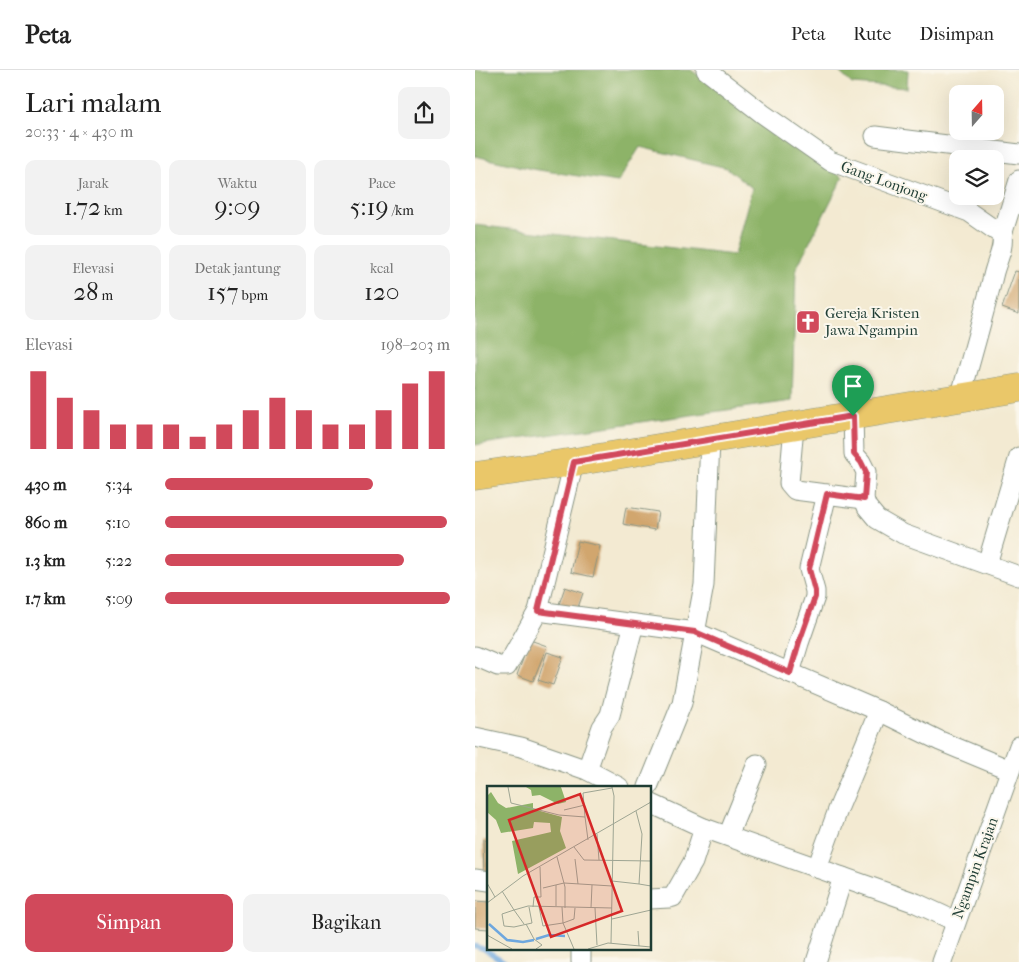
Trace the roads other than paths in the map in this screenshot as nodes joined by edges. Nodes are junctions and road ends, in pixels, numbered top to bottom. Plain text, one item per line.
1 (707, 70) edge
2 (875, 136) dead end
3 (1019, 154) edge
4 (1019, 180) edge
5 (1002, 234) junction
6 (1019, 388) edge
7 (960, 398) junction
8 (853, 416) junction
9 (794, 426) junction
10 (710, 440) junction
11 (1019, 457) edge
12 (574, 462) junction
13 (475, 476) edge
14 (827, 494) junction
15 (864, 499) junction
16 (987, 564) junction
17 (1019, 576) edge
18 (538, 611) junction
19 (634, 624) junction
20 (695, 632) junction
21 (475, 656) edge
22 (790, 673) junction
23 (879, 711) junction
24 (475, 737) edge
25 (1019, 746) edge
26 (757, 764) dead end
27 (587, 770) junction
28 (1010, 770) junction
29 (617, 786) edge
30 (648, 786) edge
31 (651, 803) edge
32 (704, 828) junction
33 (728, 836) junction
34 (817, 868) junction
35 (843, 877) junction
36 (651, 899) edge
37 (955, 921) junction
38 (816, 962) edge
39 (942, 962) edge

1 - 5 street, Gang Lonjong
2 - 3 street
4 - 5 street
5 - 7 street
6 - 7 main road
7 - 8 main road
8 - 9 main road
8 - 15 street
9 - 10 main road
9 - 14 street
10 - 12 main road
10 - 20 street
11 - 16 street
12 - 13 main road
12 - 18 street
14 - 15 street
14 - 22 street
15 - 16 street
16 - 17 street
18 - 19 street
18 - 21 street
19 - 20 street
19 - 27 street
20 - 22 street
20 - 30 street
22 - 23 street
23 - 28 street
23 - 34 street
24 - 27 street
25 - 28 street, Ngampin Krajan
26 - 33 street
27 - 29 street
28 - 37 street, Ngampin Krajan
31 - 32 street
32 - 33 street
32 - 36 street
33 - 34 street
34 - 35 street
35 - 37 street
35 - 38 street
37 - 39 street, Ngampin Krajan

